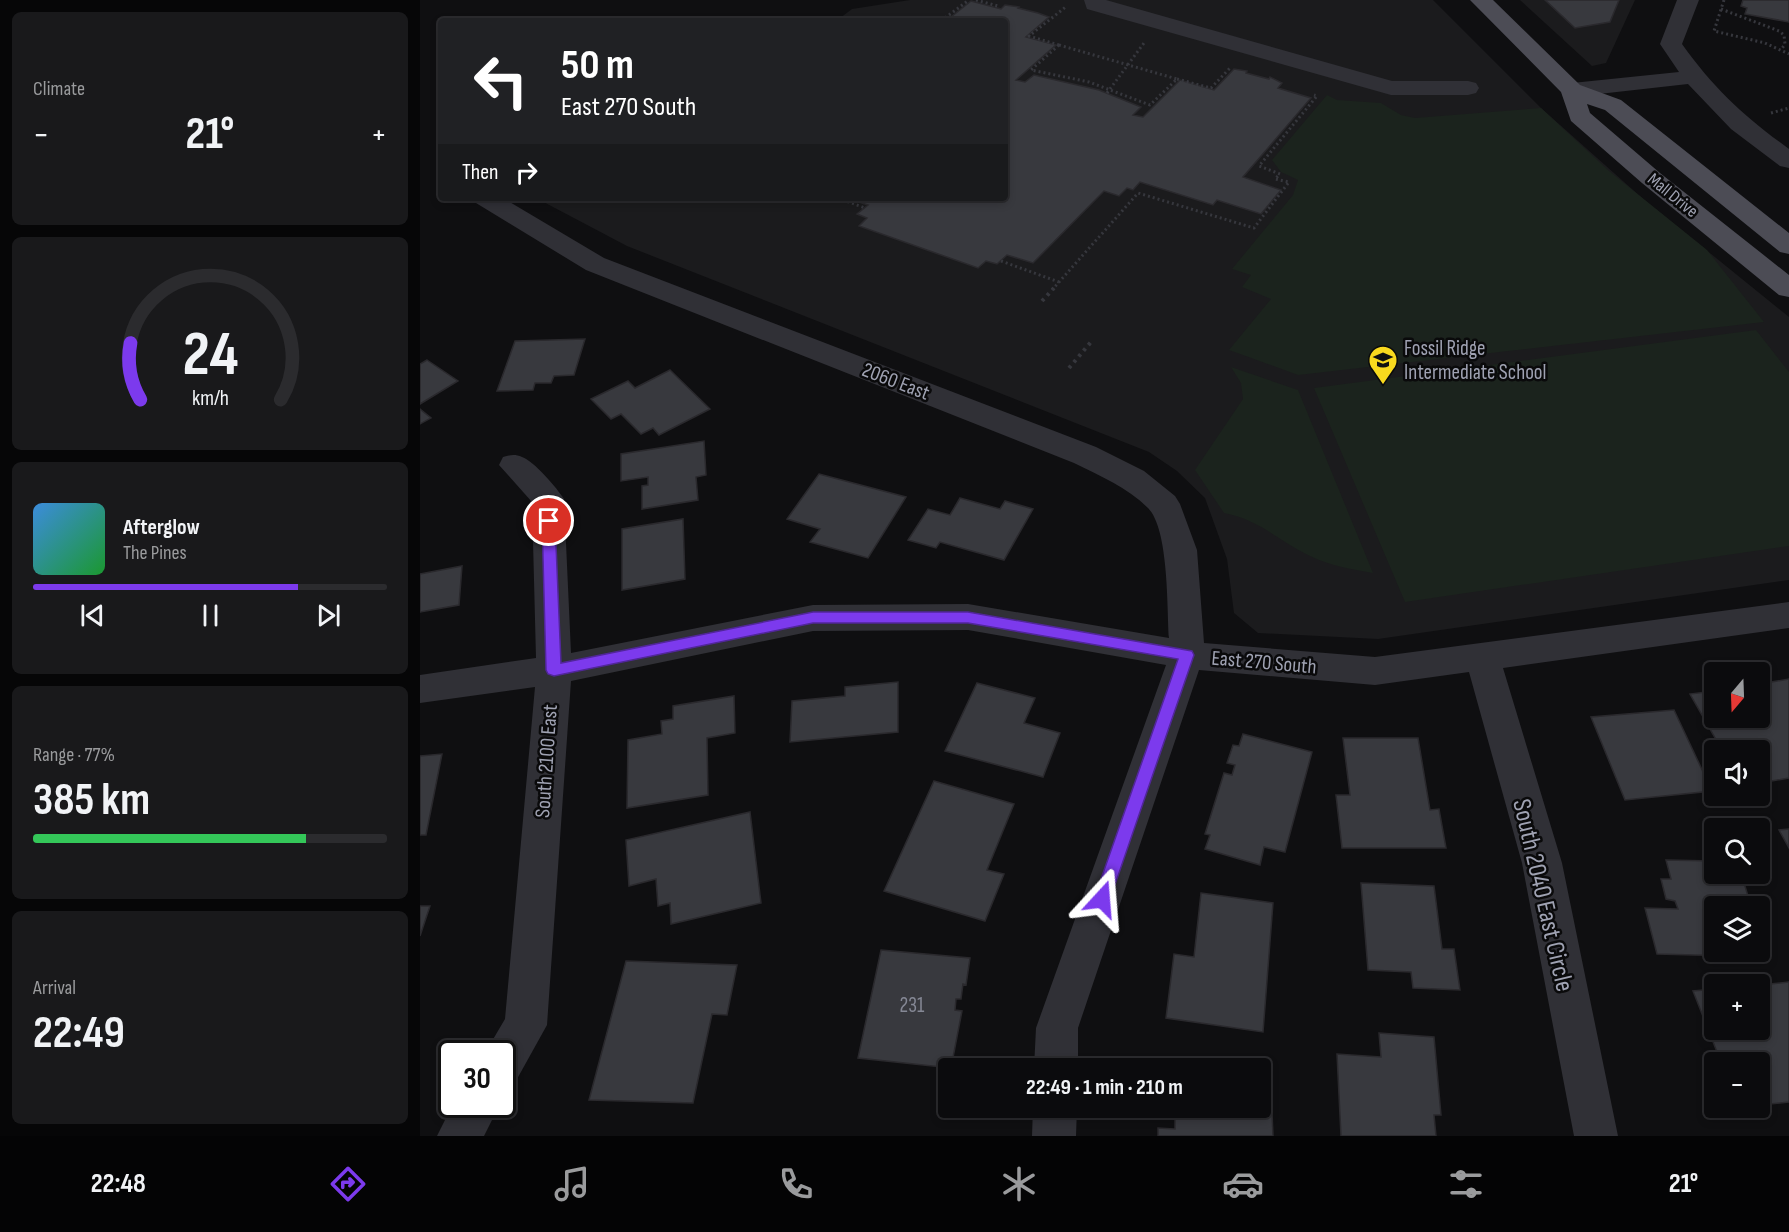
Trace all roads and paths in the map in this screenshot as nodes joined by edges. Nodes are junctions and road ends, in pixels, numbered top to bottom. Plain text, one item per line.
1 (969, 0) edge
2 (976, 0) edge
3 (1095, 0) edge
4 (1481, 0) edge
5 (1688, 0) edge
6 (1724, 0) edge
7 (1067, 5) dead end
8 (998, 6) dead end
9 (1721, 9) junction
10 (945, 18) edge
11 (1148, 37) dead end
12 (1059, 45) junction
13 (1781, 50) junction
14 (1789, 54) edge
15 (1128, 65) junction
16 (1231, 67) dead end
17 (1694, 77) junction
18 (1177, 79) junction
19 (1468, 88) dead end
20 (1572, 90) junction
21 (1109, 91) junction
22 (1308, 93) dead end
23 (1789, 161) edge
24 (490, 201) edge
25 (846, 201) edge
26 (865, 208) dead end
27 (1789, 246) edge
28 (1001, 261) dead end
29 (1059, 282) junction
30 (1789, 289) edge
31 (1042, 301) dead end
32 (1091, 342) dead end
33 (1069, 368) dead end
34 (514, 465) dead end
35 (1789, 615) edge
36 (1187, 655) junction
37 (1482, 657) junction
38 (554, 670) junction
39 (420, 689) edge
40 (516, 1041) edge
41 (1056, 1058) edge
42 (470, 1118) edge
43 (1055, 1118) edge
44 (459, 1136) edge
45 (1054, 1136) edge
46 (1596, 1136) edge

1 - 10 path
2 - 8 path
3 - 19 street
4 - 20 main road, Mall Drive
5 - 17 street
6 - 9 path
7 - 12 path
9 - 13 path
9 - 13 path
11 - 15 path
12 - 15 path
12 - 21 path
13 - 14 path
15 - 18 path
15 - 21 path
16 - 18 path
17 - 20 street
17 - 23 street
18 - 21 path
20 - 27 main road, Mall Drive
20 - 30 main road, Mall Drive
22 - 29 path
24 - 36 street, 2060 East
25 - 26 path
28 - 29 path
29 - 31 path
32 - 33 path
34 - 38 street, South 2100 East
35 - 37 street, East 270 South
36 - 37 street, East 270 South
36 - 38 street, East 270 South
36 - 41 street
37 - 46 street, South 2040 East Circle
38 - 39 street, East 270 South
38 - 40 street, South 2100 East
42 - 44 street
43 - 45 street

